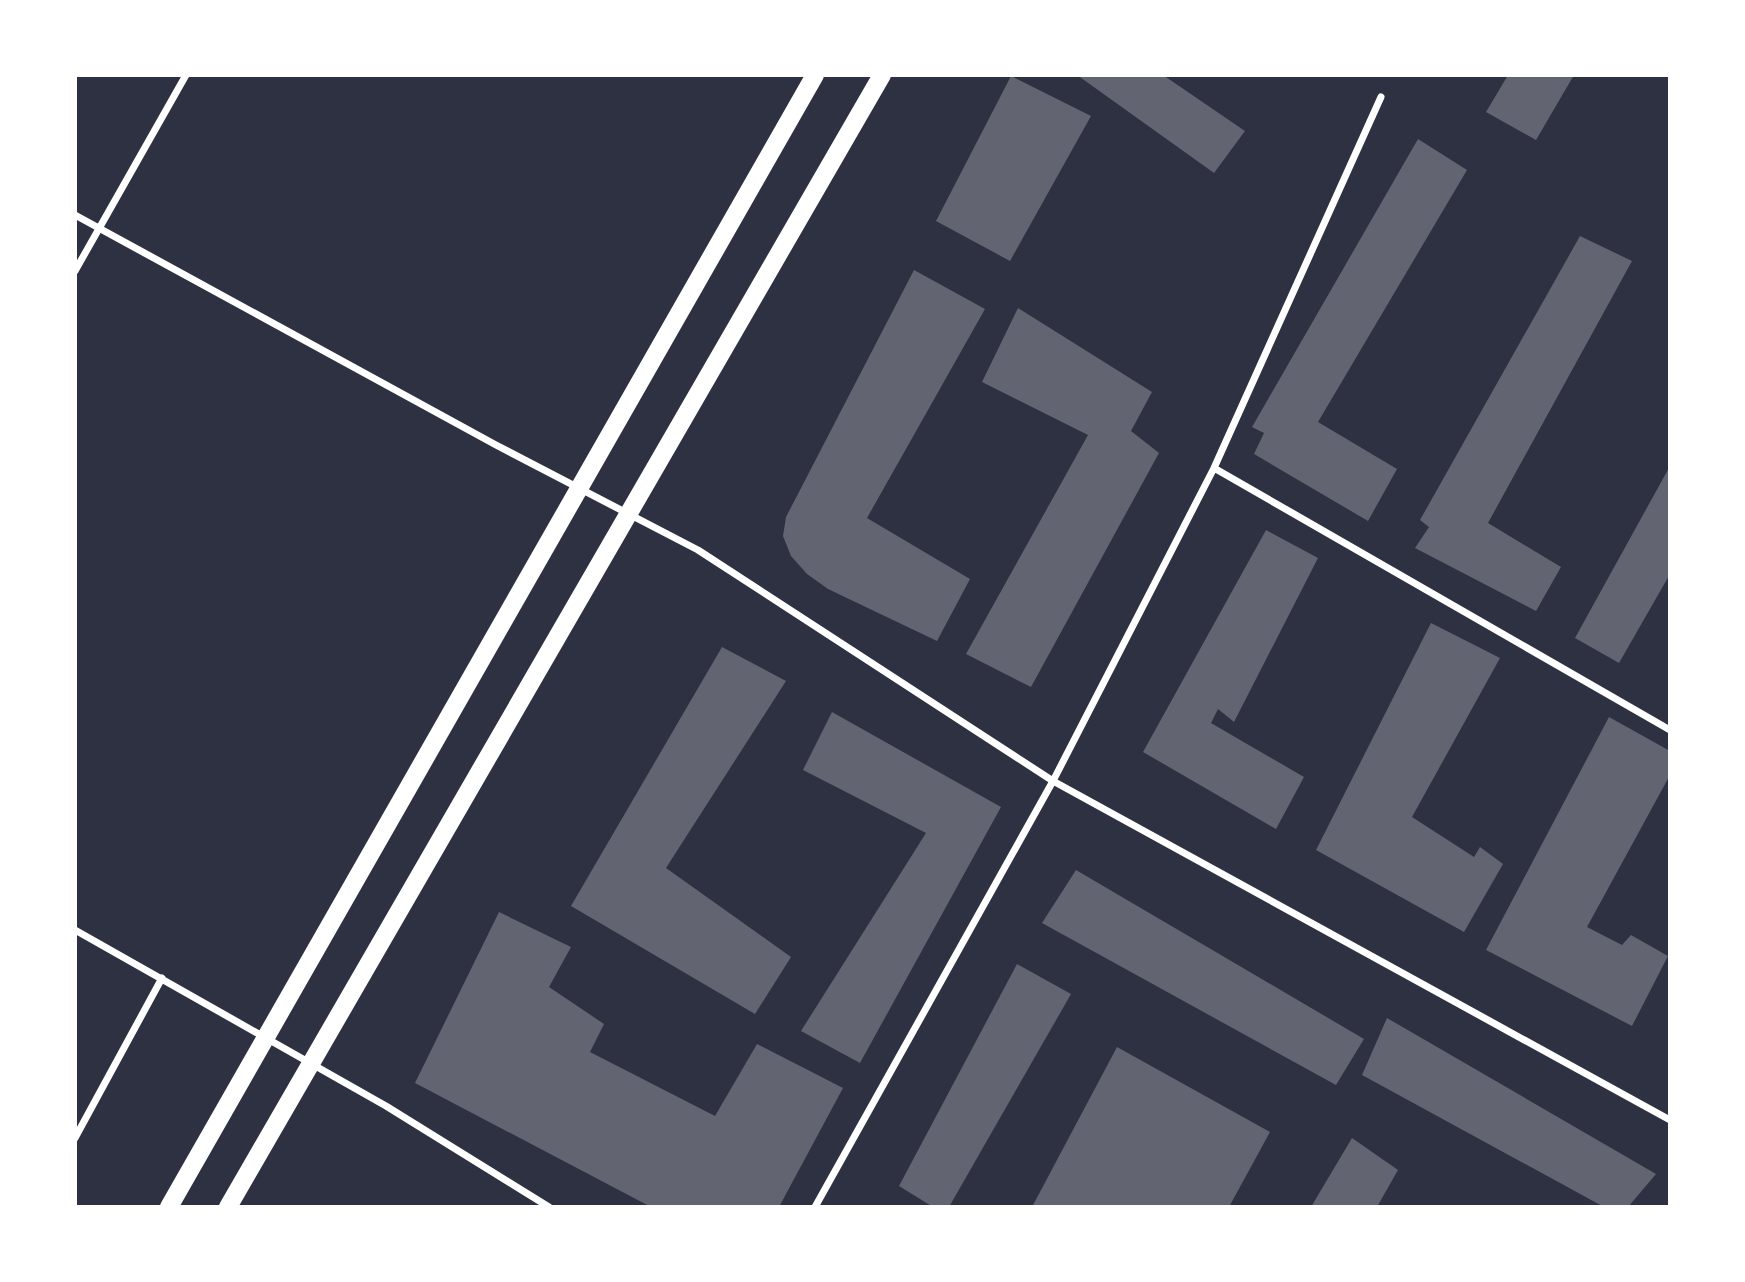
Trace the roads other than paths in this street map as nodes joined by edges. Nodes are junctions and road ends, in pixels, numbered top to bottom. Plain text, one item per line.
1 (186, 75) edge
2 (815, 75) edge
3 (882, 75) edge
4 (1381, 97) dead end
5 (75, 215) edge
6 (99, 229) junction
7 (75, 271) edge
8 (1213, 468) junction
9 (1670, 730) edge
10 (1053, 781) junction
11 (75, 930) edge
12 (162, 978) junction
13 (1670, 1120) edge
14 (75, 1138) edge
15 (169, 1207) edge
16 (228, 1207) edge
17 (550, 1207) edge
18 (815, 1207) edge

1 - 6 street
2 - 15 main road
3 - 16 main road
4 - 8 street
5 - 6 street
6 - 7 street
6 - 10 street
8 - 9 street
8 - 10 street
10 - 13 street
10 - 18 street
11 - 12 street
12 - 14 street
12 - 17 street

